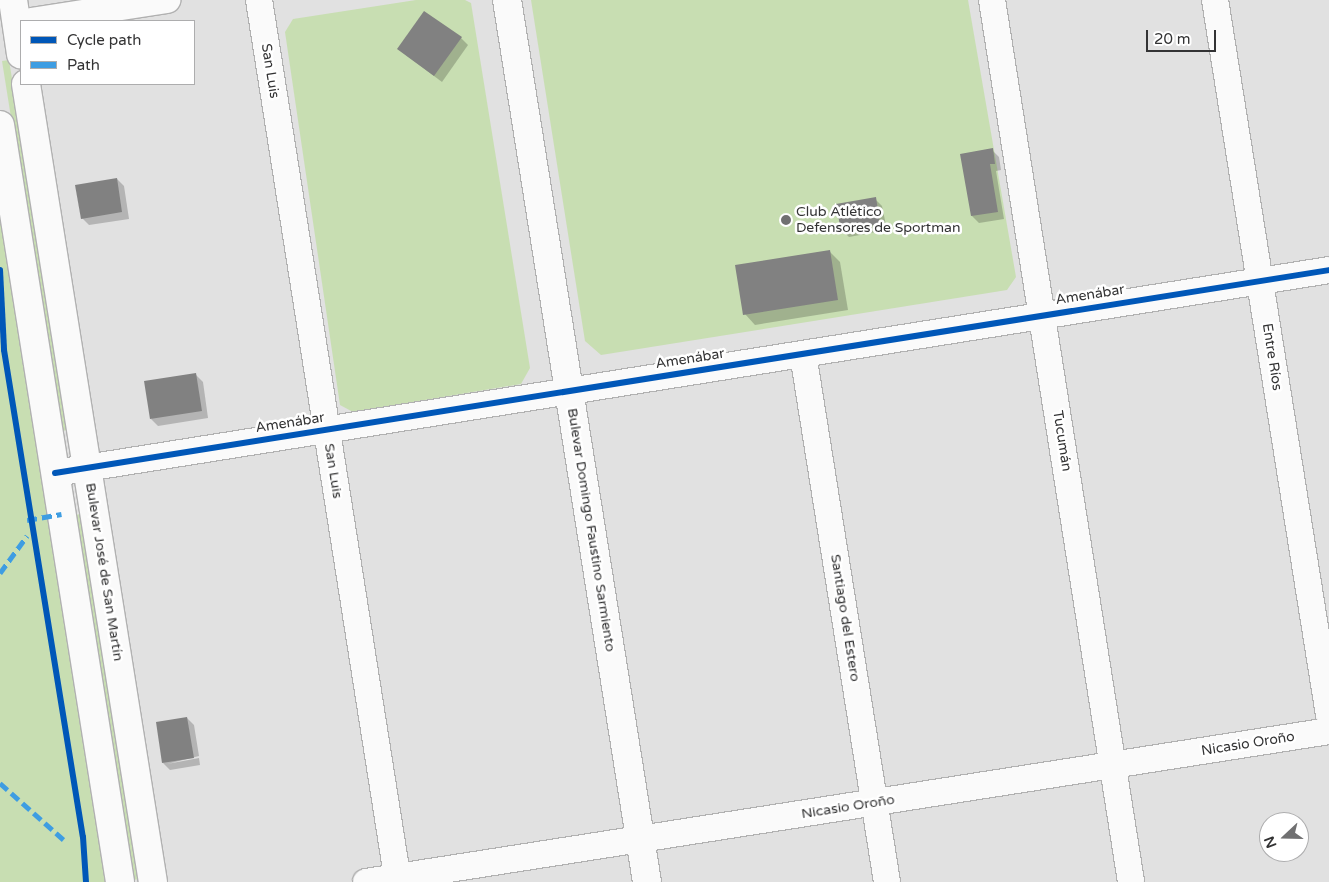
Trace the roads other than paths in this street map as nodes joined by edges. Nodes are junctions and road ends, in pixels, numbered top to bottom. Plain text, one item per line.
1 (167, 0) edge
2 (259, 0) edge
3 (507, 0) edge
4 (992, 0) edge
5 (1215, 0) edge
6 (16, 19) edge
7 (20, 47) edge
8 (26, 85) edge
9 (0, 125) edge
10 (1329, 270) edge
11 (1260, 281) junction
12 (1042, 316) junction
13 (803, 354) junction
14 (569, 391) junction
15 (327, 430) junction
16 (87, 468) junction
17 (55, 473) junction
18 (1329, 715) edge
19 (1329, 731) edge
20 (1113, 765) junction
21 (874, 802) junction
22 (640, 839) junction
23 (398, 880) edge
24 (120, 882) edge
25 (153, 882) edge
26 (366, 882) edge
27 (647, 882) edge
28 (887, 882) edge
29 (1131, 882) edge

1 - 6 street
2 - 15 street, San Luis
3 - 14 main road, Bulevar Domingo Faustino Sarmiento
4 - 12 street, Tucumán
5 - 11 street, Entre Ríos
6 - 7 main road
8 - 16 main road, Bulevar José de San Martín
9 - 17 main road
10 - 11 street, Amenábar
11 - 12 street, Amenábar
11 - 18 street, Entre Ríos
12 - 13 street, Amenábar
12 - 20 street, Tucumán
13 - 14 street, Amenábar
13 - 21 street, Santiago del Estero
14 - 15 street, Amenábar
14 - 22 main road, Bulevar Domingo Faustino Sarmiento
15 - 16 street, Amenábar
15 - 23 street, San Luis
16 - 17 street, Amenábar
16 - 25 main road, Bulevar José de San Martín
17 - 24 main road
19 - 20 street, Nicasio Oroño
20 - 21 street, Nicasio Oroño
20 - 29 street, Tucumán
21 - 22 street, Nicasio Oroño
21 - 28 street, Santiago del Estero
22 - 23 street, Nicasio Oroño
22 - 27 main road, Bulevar Domingo Faustino Sarmiento
23 - 26 street, Nicasio Oroño

